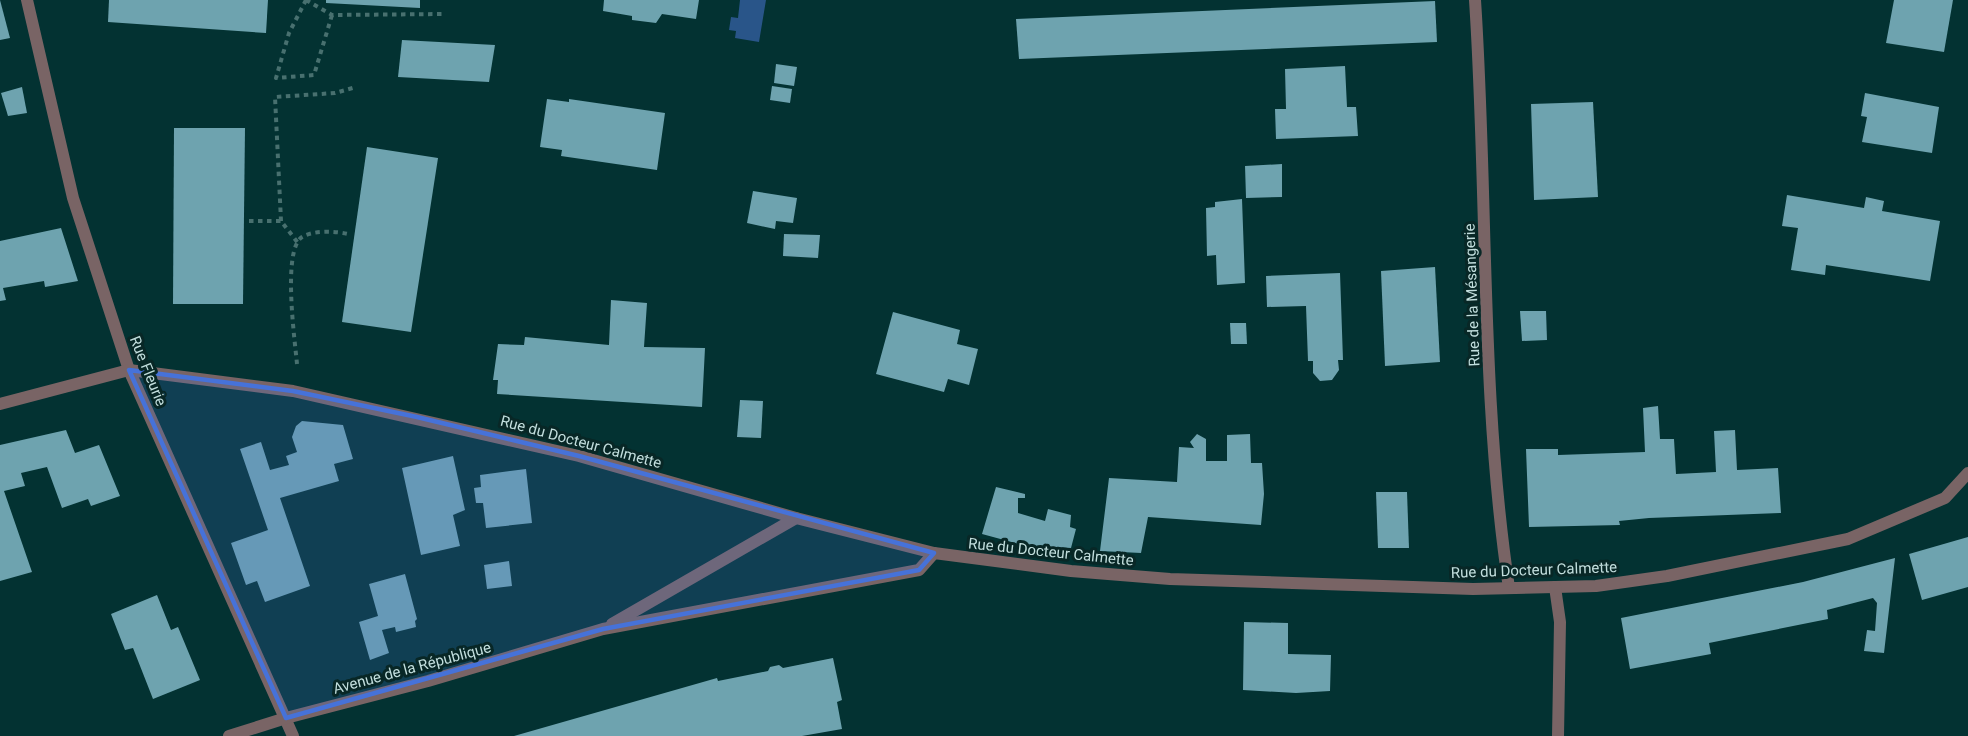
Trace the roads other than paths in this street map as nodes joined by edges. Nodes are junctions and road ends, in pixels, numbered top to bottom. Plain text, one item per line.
1 (27, 0) edge
2 (1475, 0) edge
3 (129, 370) junction
4 (0, 404) edge
5 (1968, 473) edge
6 (796, 518) junction
7 (934, 553) junction
8 (1555, 587) junction
9 (1509, 588) junction
10 (603, 629) junction
11 (286, 718) junction
12 (229, 736) edge
13 (293, 736) edge
14 (1558, 736) edge

1 - 3 street, Rue Fleurie
2 - 9 street, Rue de la Mésangerie
3 - 4 street
3 - 6 street, Rue du Docteur Calmette
3 - 11 street, Rue Fleurie
5 - 8 street, Rue du Docteur Calmette
6 - 7 street, Rue du Docteur Calmette
6 - 10 street, Avenue de la République
7 - 9 street, Rue du Docteur Calmette
7 - 10 street, Avenue de la République
8 - 9 street, Rue du Docteur Calmette
8 - 14 street
10 - 11 street, Avenue de la République
11 - 12 street, Avenue de la République
11 - 13 street, Rue Fleurie

